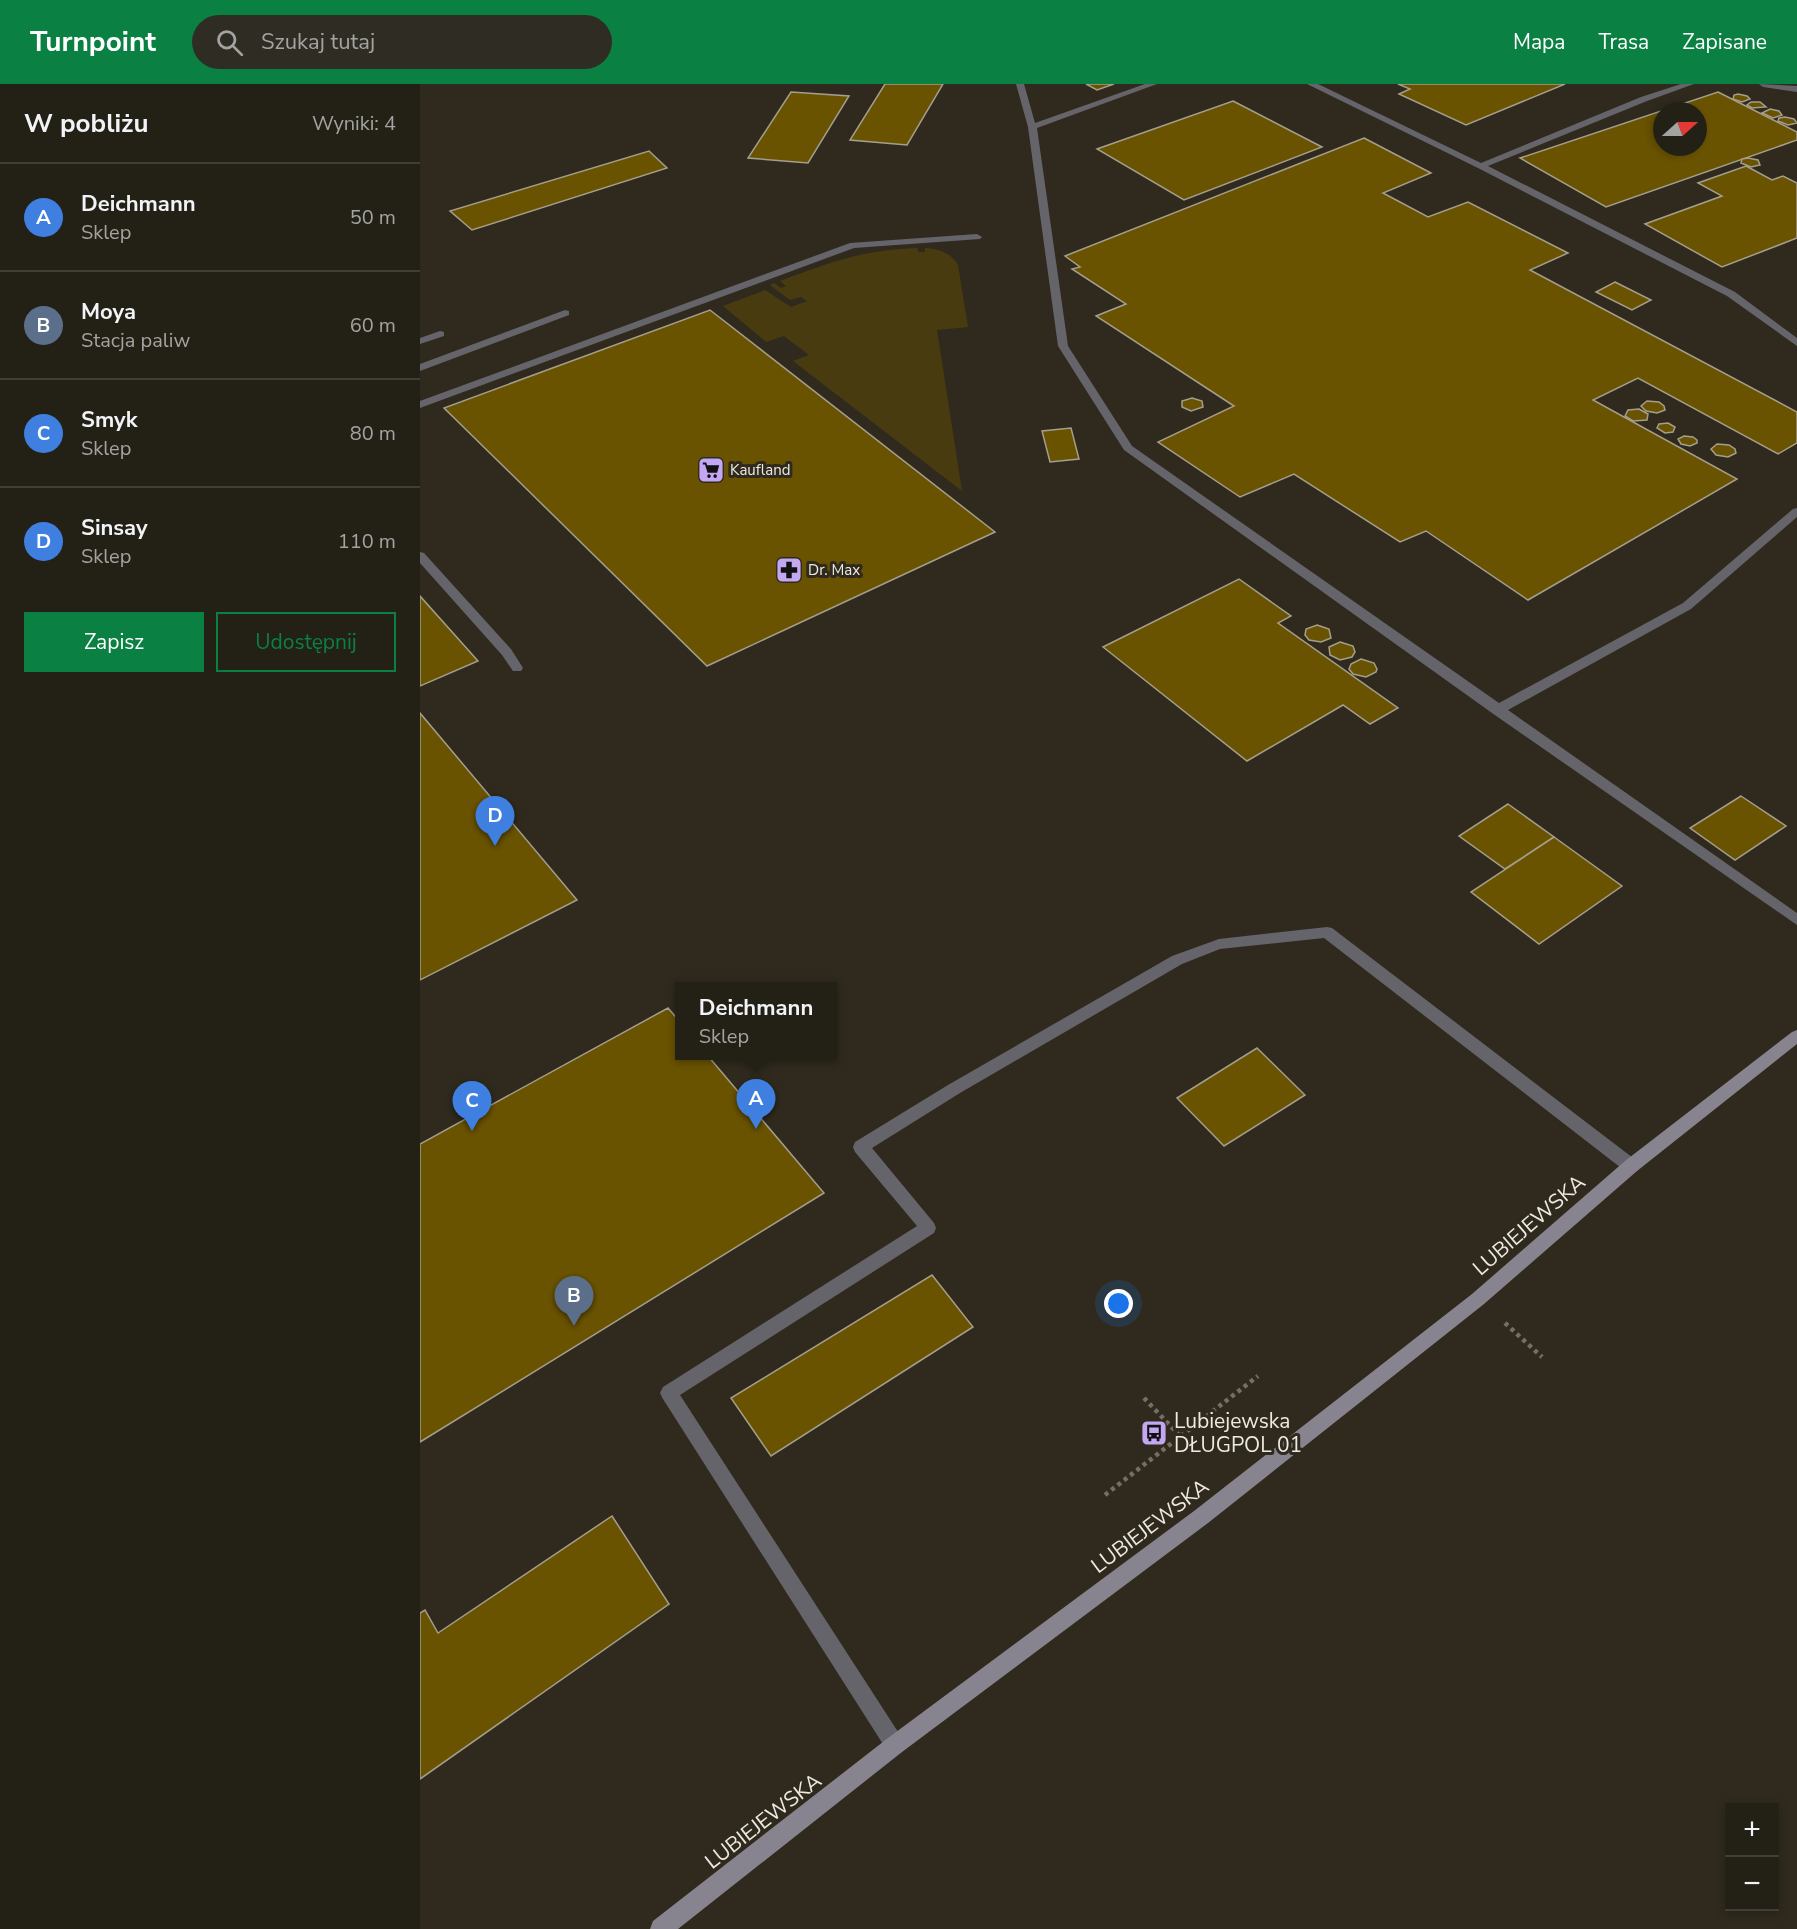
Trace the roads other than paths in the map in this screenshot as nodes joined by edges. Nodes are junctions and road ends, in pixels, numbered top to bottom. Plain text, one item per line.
1 (1020, 84) edge
2 (1153, 84) edge
3 (1311, 84) edge
4 (1690, 84) edge
5 (1763, 84) edge
6 (1797, 89) edge
7 (1032, 127) junction
8 (1481, 166) junction
9 (977, 237) dead end
10 (565, 313) dead end
11 (440, 334) dead end
12 (420, 341) edge
13 (1797, 343) edge
14 (420, 368) edge
15 (420, 405) edge
16 (1797, 511) edge
17 (420, 556) edge
18 (517, 668) dead end
19 (1497, 710) junction
20 (1797, 920) edge
21 (1797, 1036) edge
22 (1631, 1166) junction
23 (895, 1745) junction
24 (661, 1929) edge

1 - 7 lane
2 - 7 lane
3 - 8 lane
4 - 8 lane
5 - 6 lane
7 - 19 lane
8 - 13 lane
9 - 15 lane
10 - 14 lane
11 - 12 lane
16 - 19 lane
17 - 18 lane
19 - 20 lane
21 - 22 main road, LUBIEJEWSKA
22 - 23 main road, LUBIEJEWSKA
22 - 23 lane
23 - 24 main road, LUBIEJEWSKA

